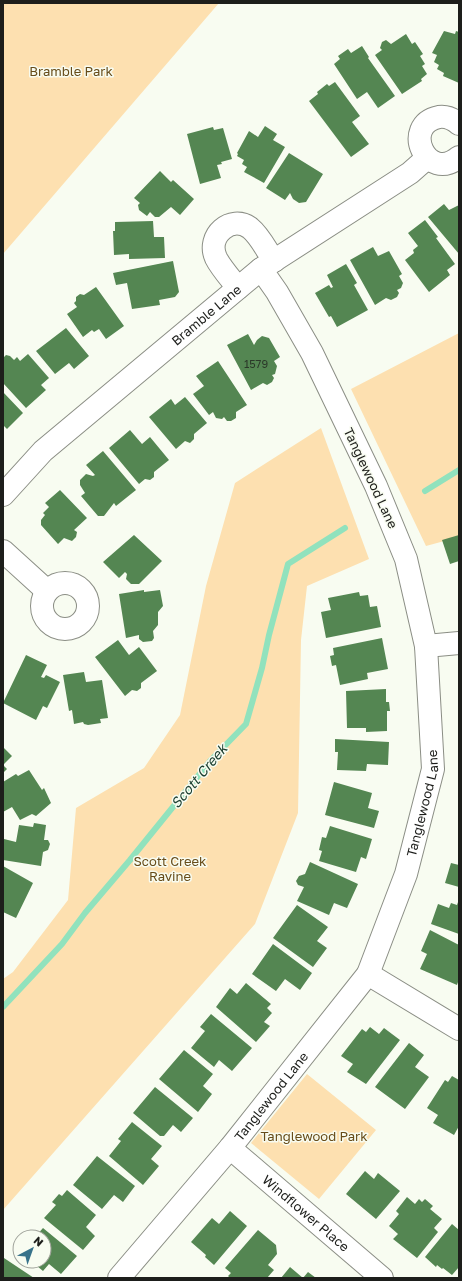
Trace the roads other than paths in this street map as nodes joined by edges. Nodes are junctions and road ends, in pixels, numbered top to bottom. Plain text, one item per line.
1 (459, 124) edge
2 (459, 157) edge
3 (427, 158) junction
4 (267, 265) junction
5 (238, 288) junction
6 (3, 495) edge
7 (3, 552) edge
8 (47, 591) dead end
9 (459, 643) edge
10 (426, 646) junction
11 (368, 974) junction
12 (459, 1029) edge
13 (230, 1148) junction
14 (119, 1278) edge
15 (382, 1278) edge

1 - 3 street
2 - 3 street
3 - 4 street, Bramble Lane
4 - 5 street, Bramble Lane
4 - 5 street
4 - 10 street, Tanglewood Lane
5 - 6 street, Bramble Lane
7 - 8 street
9 - 10 street
10 - 11 street, Tanglewood Lane
11 - 12 street
11 - 13 street, Tanglewood Lane
13 - 14 street, Tanglewood Lane
13 - 15 street, Windflower Place

